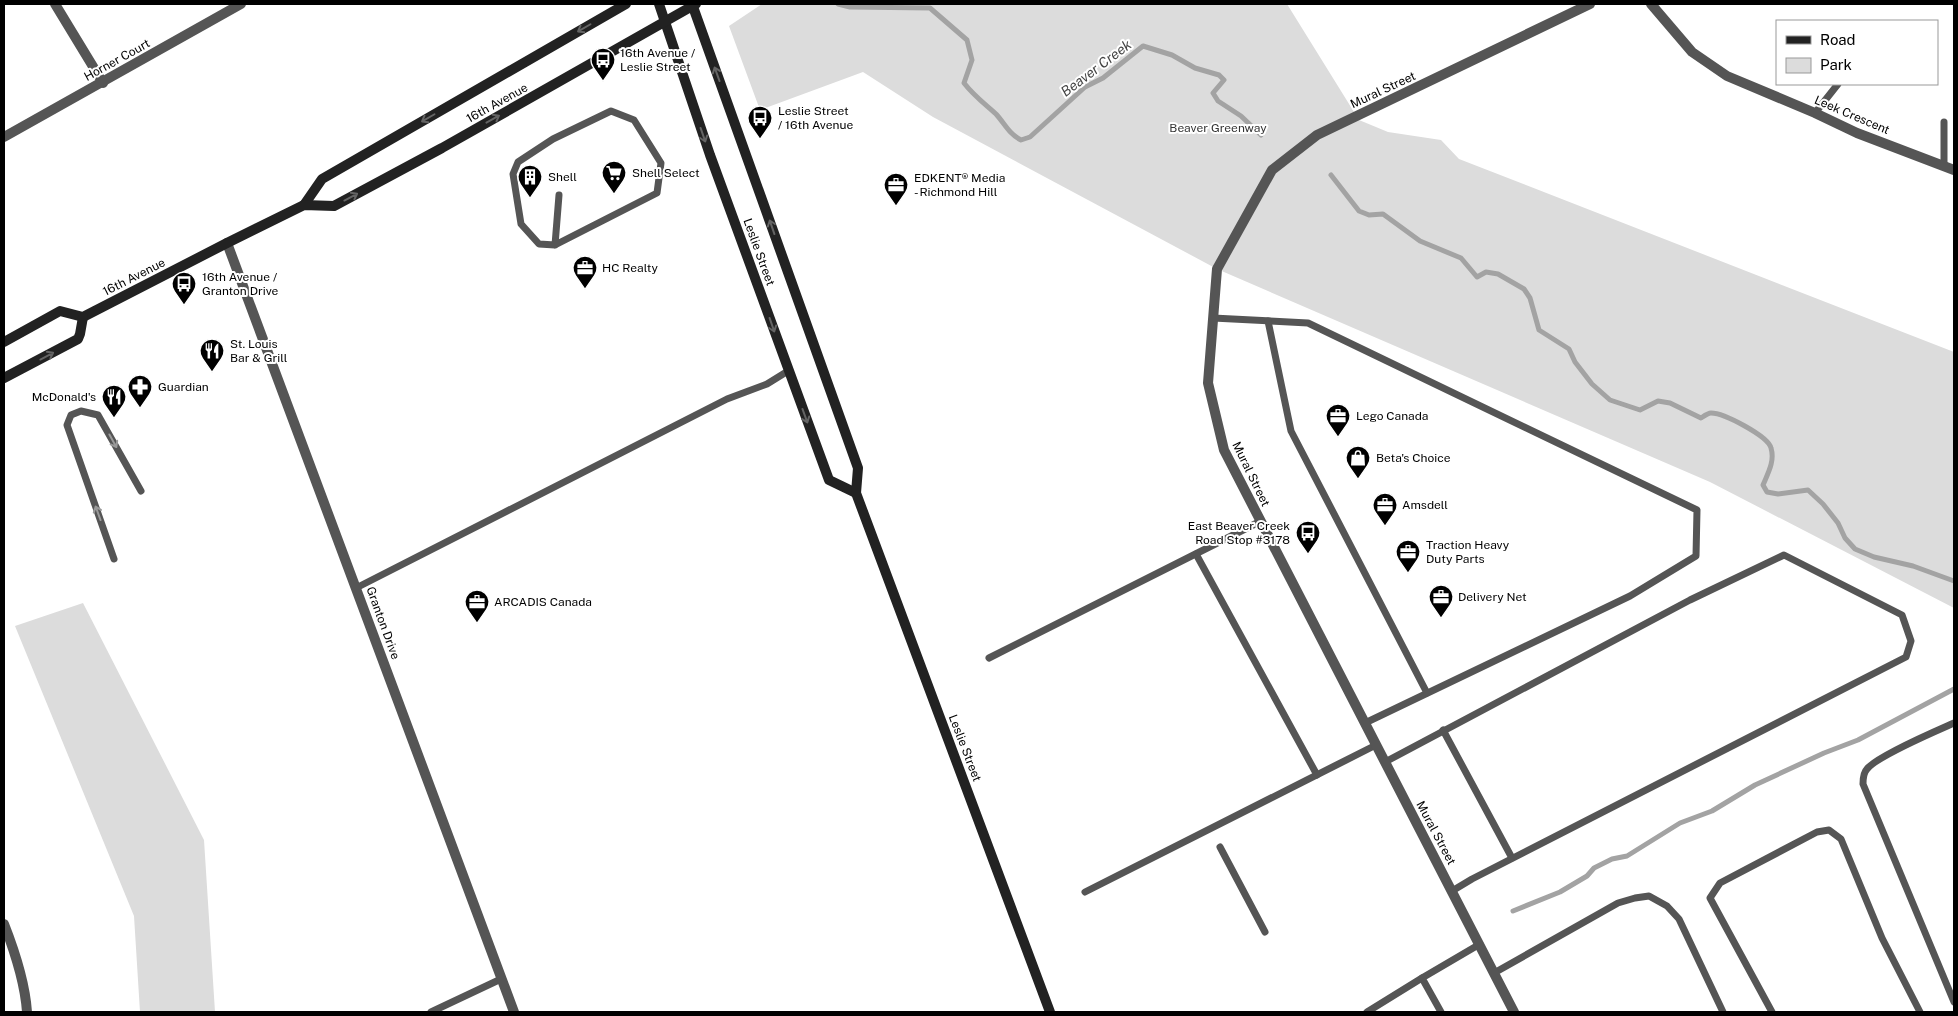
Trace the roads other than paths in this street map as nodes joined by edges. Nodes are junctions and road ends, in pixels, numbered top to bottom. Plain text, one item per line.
1 (55, 4) edge
2 (241, 4) edge
3 (626, 4) edge
4 (659, 4) edge
5 (693, 4) edge
6 (1590, 4) edge
7 (1651, 4) edge
8 (665, 22) junction
9 (103, 82) junction
10 (1837, 85) edge
11 (1815, 113) junction
12 (1944, 122) dead end
13 (4, 137) edge
14 (1949, 168) edge
15 (559, 195) dead end
16 (304, 205) junction
17 (226, 243) junction
18 (555, 244) junction
19 (83, 317) junction
20 (1213, 318) junction
21 (1268, 321) junction
22 (4, 342) edge
23 (788, 371) junction
24 (4, 378) edge
25 (141, 491) dead end
26 (856, 493) junction
27 (1261, 521) junction
28 (1196, 554) junction
29 (114, 559) dead end
30 (356, 588) junction
31 (989, 658) dead end
32 (1427, 693) junction
33 (1365, 723) junction
34 (1954, 723) edge
35 (1443, 730) junction
36 (1376, 745) junction
37 (1385, 762) junction
38 (1317, 775) junction
39 (1220, 847) dead end
40 (1512, 858) junction
41 (1452, 891) junction
42 (1085, 892) dead end
43 (4, 924) edge
44 (1265, 932) dead end
45 (1480, 944) junction
46 (1494, 973) junction
47 (1422, 978) junction
48 (501, 979) junction
49 (1954, 1002) edge
50 (27, 1012) edge
51 (431, 1012) edge
52 (514, 1012) edge
53 (1050, 1012) edge
54 (1367, 1012) edge
55 (1441, 1012) edge
56 (1514, 1012) edge
57 (1723, 1012) edge
58 (1772, 1012) edge
59 (1920, 1012) edge

1 - 9 street
2 - 9 street, Horner Court
3 -> 16 main road, 16th Avenue
4 - 8 main road, Leslie Street
5 - 8 main road, 16th Avenue
26 -> 5 main road, Leslie Street
6 - 20 street, Mural Street
7 - 11 street, Leek Crescent
16 -> 8 main road, 16th Avenue
8 -> 23 main road, Leslie Street
9 - 13 street, Horner Court
10 - 11 lane
11 - 14 street, Leek Crescent
12 - 14 lane
15 - 18 lane
16 - 17 main road, 16th Avenue
17 - 19 main road, 16th Avenue
17 - 30 street, Granton Drive
18 - 18 lane
19 - 22 main road
24 -> 19 main road
20 - 21 lane
20 - 27 street, Mural Street
21 - 32 lane
21 - 32 lane
23 -> 26 main road, Leslie Street
23 - 30 lane
29 -> 25 lane
26 - 53 main road, Leslie Street
27 - 28 lane
27 - 33 street, Mural Street
28 - 31 lane
28 - 38 lane
30 - 48 street, Granton Drive
32 - 33 lane
33 - 36 street, Mural Street
34 - 49 lane
35 - 37 lane
35 - 40 lane
35 - 40 lane
36 - 37 street, Mural Street
36 - 38 lane
37 - 41 street, Mural Street
38 - 42 lane
39 - 44 lane
40 - 41 lane
41 - 45 street, Mural Street
43 - 50 street
45 - 46 street, Mural Street
45 - 47 lane
46 - 56 street, Mural Street
46 - 57 lane
47 - 54 lane
47 - 55 lane
48 - 51 lane
48 - 52 street, Granton Drive
58 - 59 lane

